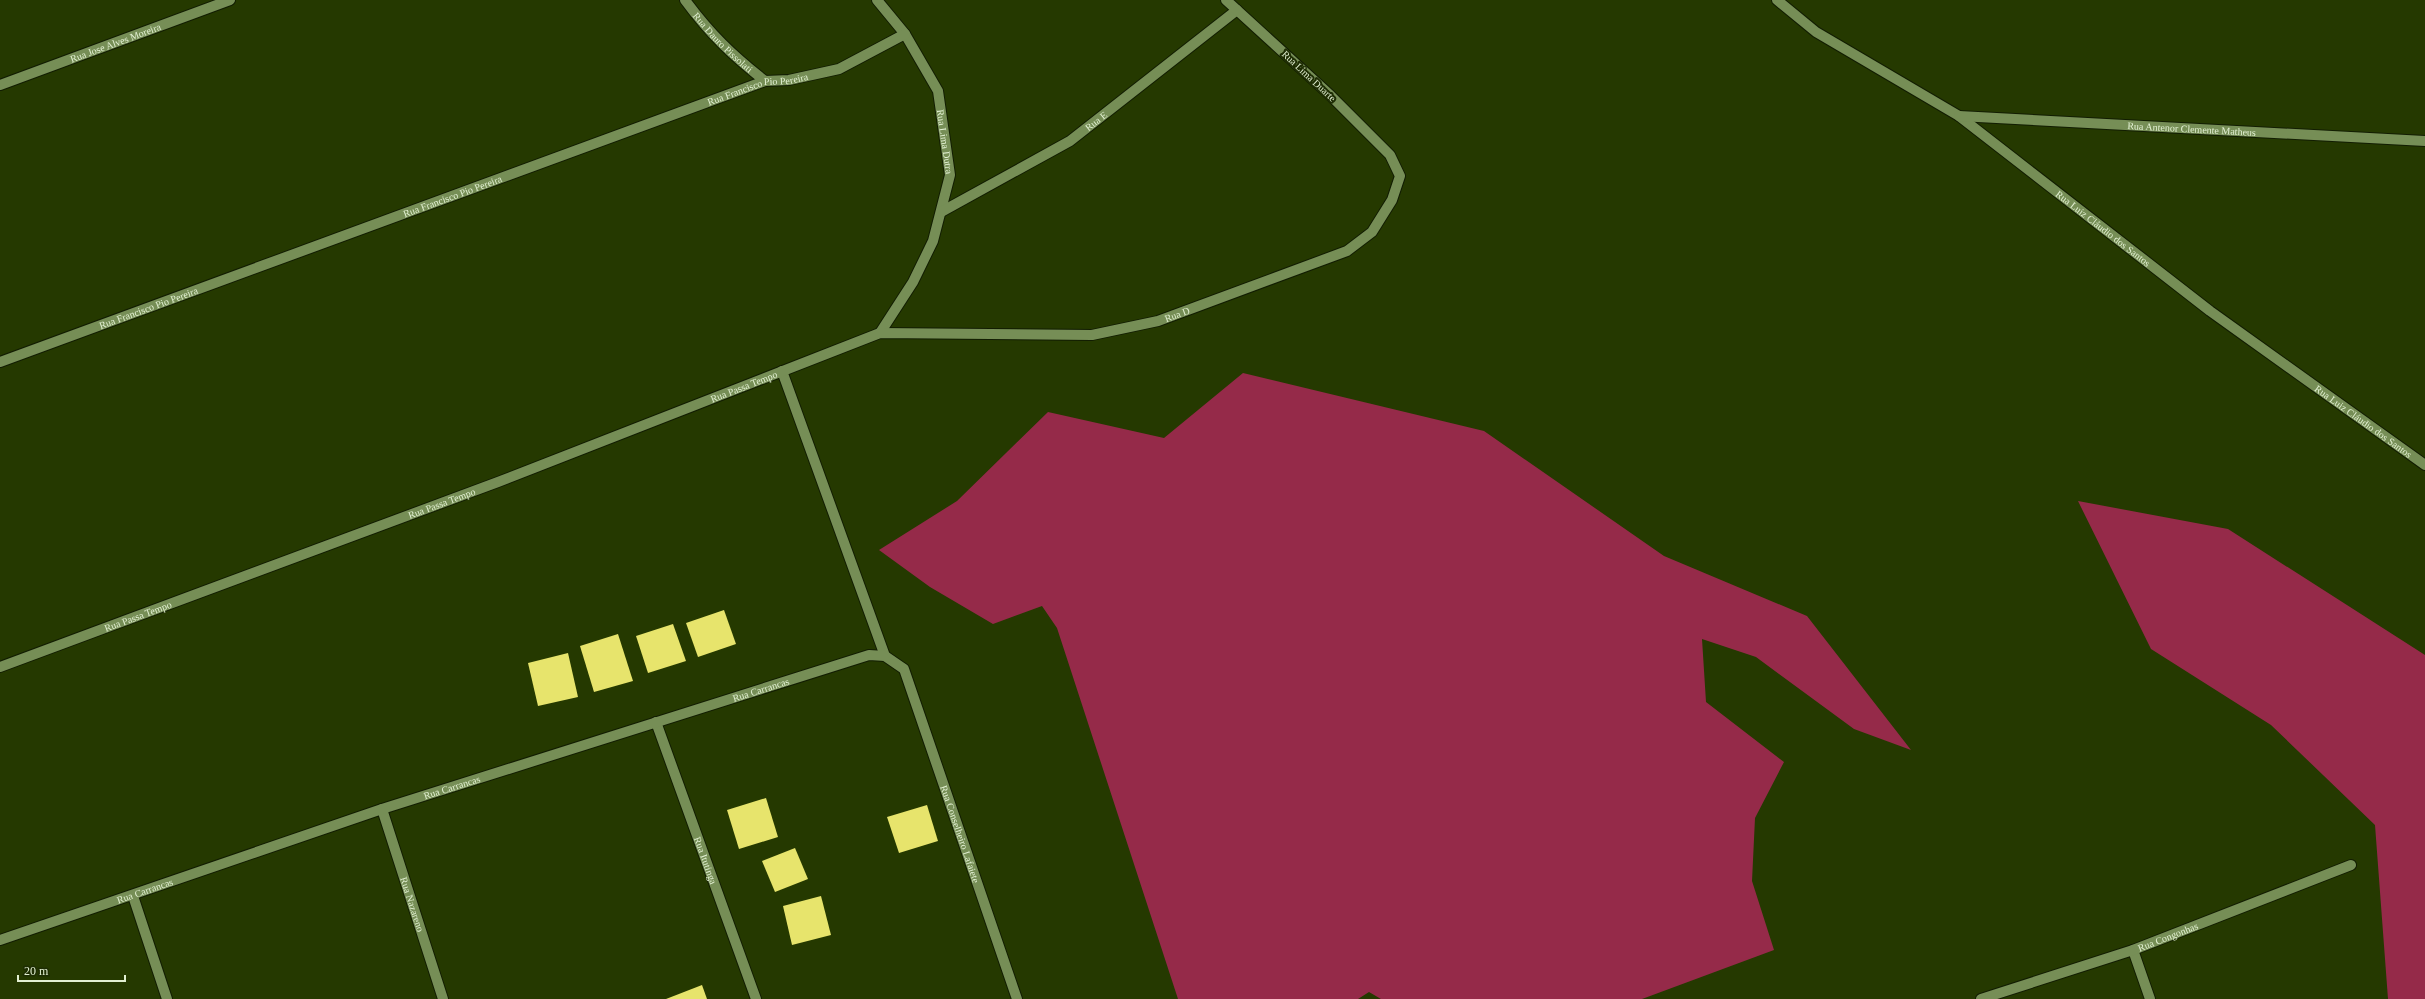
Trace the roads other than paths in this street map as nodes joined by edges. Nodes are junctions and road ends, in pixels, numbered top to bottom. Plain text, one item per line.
1 (230, 0) edge
2 (685, 0) edge
3 (877, 0) edge
4 (1226, 0) edge
5 (1777, 0) edge
6 (1237, 10) junction
7 (905, 34) junction
8 (765, 81) junction
9 (0, 85) edge
10 (1959, 116) junction
11 (2425, 141) edge
12 (1390, 155) joint
13 (941, 212) junction
14 (880, 333) junction
15 (0, 362) edge
16 (782, 371) junction
17 (2425, 465) edge
18 (885, 656) junction
19 (0, 667) edge
20 (656, 722) junction
21 (382, 808) junction
22 (2351, 865) dead end
23 (133, 896) junction
24 (1, 939) edge
25 (2133, 950) junction
26 (166, 999) edge
27 (443, 999) edge
28 (756, 999) edge
29 (1017, 999) edge
30 (1981, 999) edge
31 (2150, 999) edge

1 - 9 street, Rua Jose Alves Moreira
2 - 8 street, Rua Dauro Pissolati
3 - 7 street, Rua Lima Dutra
4 - 6 street, Rua Lima Duarte
5 - 10 street, Rua Luiz Cláudio dos Santos
6 - 12 street, Rua Lima Duarte
6 - 13 street, Rua E
7 - 8 street, Rua Francisco Pio Pereira
7 - 13 street, Rua Lima Dutra
8 - 15 street, Rua Francisco Pio Pereira
10 - 11 street, Rua Antenor Clemente Matheus
10 - 17 street, Rua Luiz Cláudio dos Santos
12 - 14 street, Rua D
13 - 14 street, Rua Lima Dutra
14 - 16 street, Rua Passa Tempo
16 - 18 street
16 - 19 street, Rua Passa Tempo
18 - 20 street, Rua Carrancas
18 - 29 street, Rua Conselheiro Lafaiete
20 - 21 street, Rua Carrancas
20 - 28 street, Rua Itutinga
21 - 23 street, Rua Carrancas
21 - 27 street, Rua Nazareno
22 - 25 street, Rua Congonhas
23 - 24 street, Rua Carrancas
23 - 26 street
25 - 30 street, Rua Congonhas
25 - 31 street

